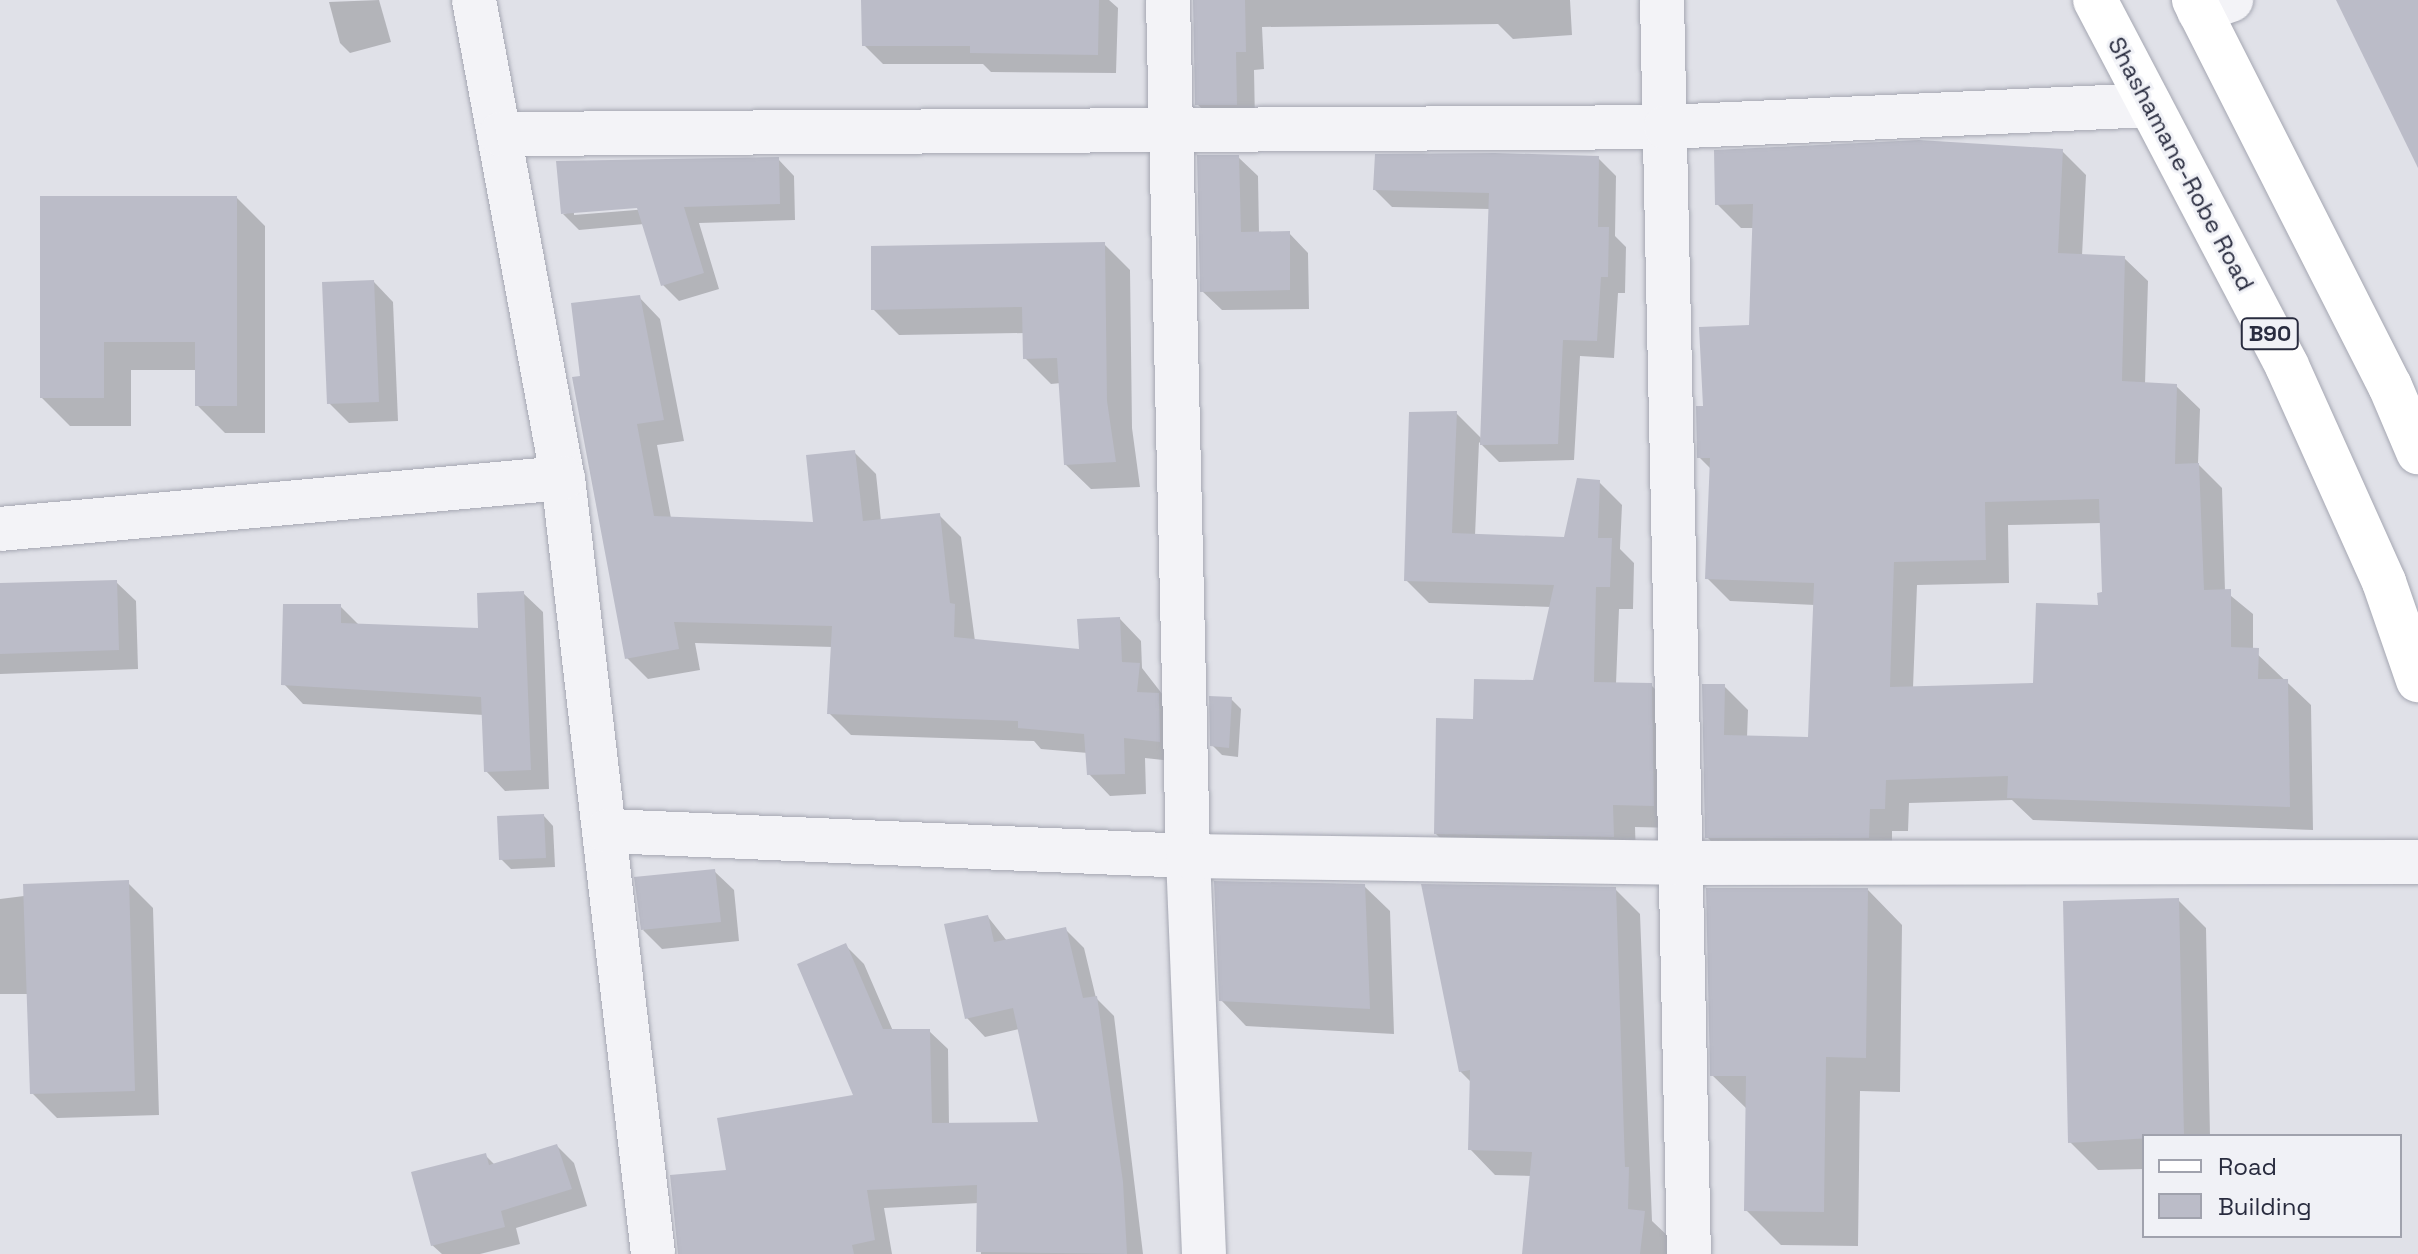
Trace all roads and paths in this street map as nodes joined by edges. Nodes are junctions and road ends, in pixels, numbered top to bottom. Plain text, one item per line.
1 (474, 0) edge
2 (1168, 0) edge
3 (1662, 0) edge
4 (2095, 0) edge
5 (2208, 4) edge
6 (2150, 105) junction
7 (1174, 127) junction
8 (1666, 127) junction
9 (501, 134) junction
10 (2418, 452) edge
11 (563, 478) junction
12 (0, 529) edge
13 (2418, 680) edge
14 (607, 831) junction
15 (1188, 856) junction
16 (2418, 862) edge
17 (1680, 863) junction
18 (653, 1254) edge
19 (1204, 1254) edge
20 (1689, 1254) edge

1 - 9 street
2 - 7 street
3 - 8 street
4 - 6 main road, Shashamane-Robe Road / B90
5 - 10 main road
6 - 8 street
6 - 13 main road, Shashamane-Robe Road / B90
7 - 8 street
7 - 9 street
7 - 15 street
8 - 17 street
9 - 11 street
11 - 12 street
11 - 14 street
14 - 15 street
14 - 18 street
15 - 17 street
15 - 19 street
16 - 17 street
17 - 20 street

